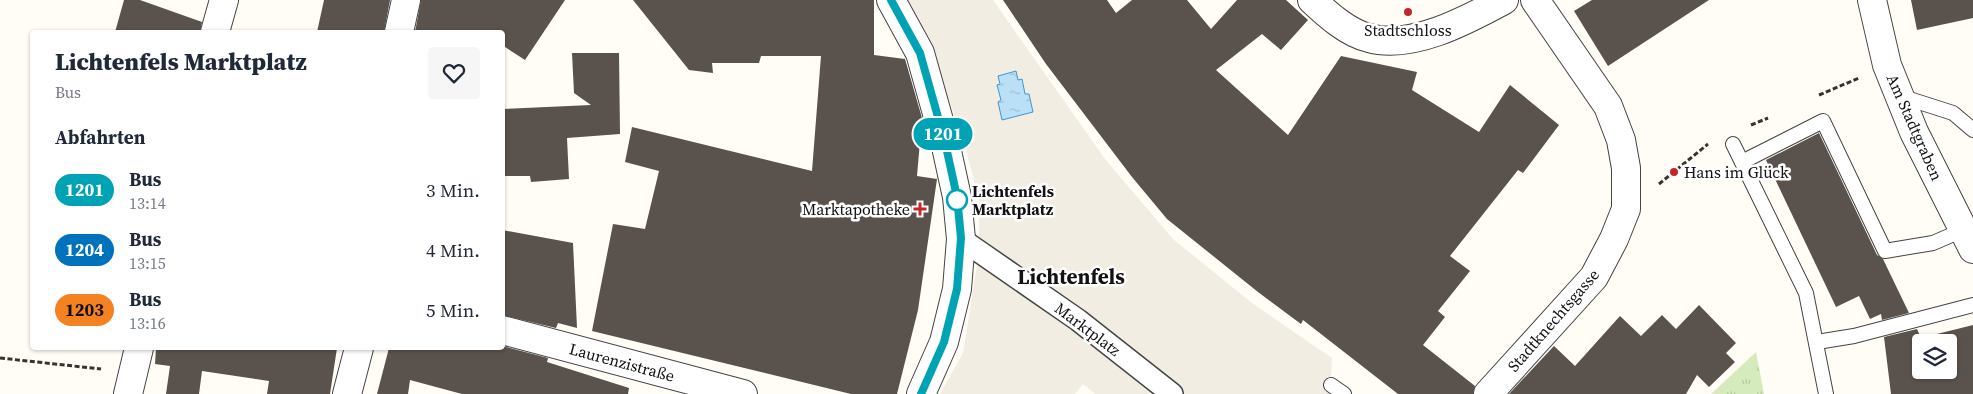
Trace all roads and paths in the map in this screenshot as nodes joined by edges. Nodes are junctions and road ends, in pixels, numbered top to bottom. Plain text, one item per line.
1 (224, 0) edge
2 (406, 0) edge
3 (891, 0) edge
4 (1312, 0) edge
5 (1504, 0) edge
6 (1535, 0) edge
7 (1872, 0) edge
8 (216, 30) edge
9 (399, 30) edge
10 (1899, 96) junction
11 (1973, 130) edge
12 (1733, 144) dead end
13 (1742, 162) junction
14 (961, 238) junction
15 (1968, 240) edge
16 (1973, 305) edge
17 (505, 331) edge
18 (1817, 342) junction
19 (358, 350) edge
20 (0, 358) edge
21 (133, 371) edge
22 (1331, 385) dead end
23 (347, 394) edge
24 (742, 394) edge
25 (921, 394) edge
26 (1172, 394) edge
27 (1344, 394) edge
28 (1488, 394) edge
29 (1826, 394) edge

1 - 8 street
2 - 9 street
3 - 14 street
4 - 5 street
6 - 28 street, Stadtknechtsgasse
7 - 10 street, Am Stadtgraben
10 - 11 lane
10 - 15 street, Am Stadtgraben
12 - 13 lane
13 - 15 lane
13 - 18 lane
14 - 25 street
14 - 26 street, Marktplatz
16 - 18 lane
17 - 24 street, Laurenzistraße
18 - 29 lane
19 - 23 street
20 - 21 path
22 - 27 lane

